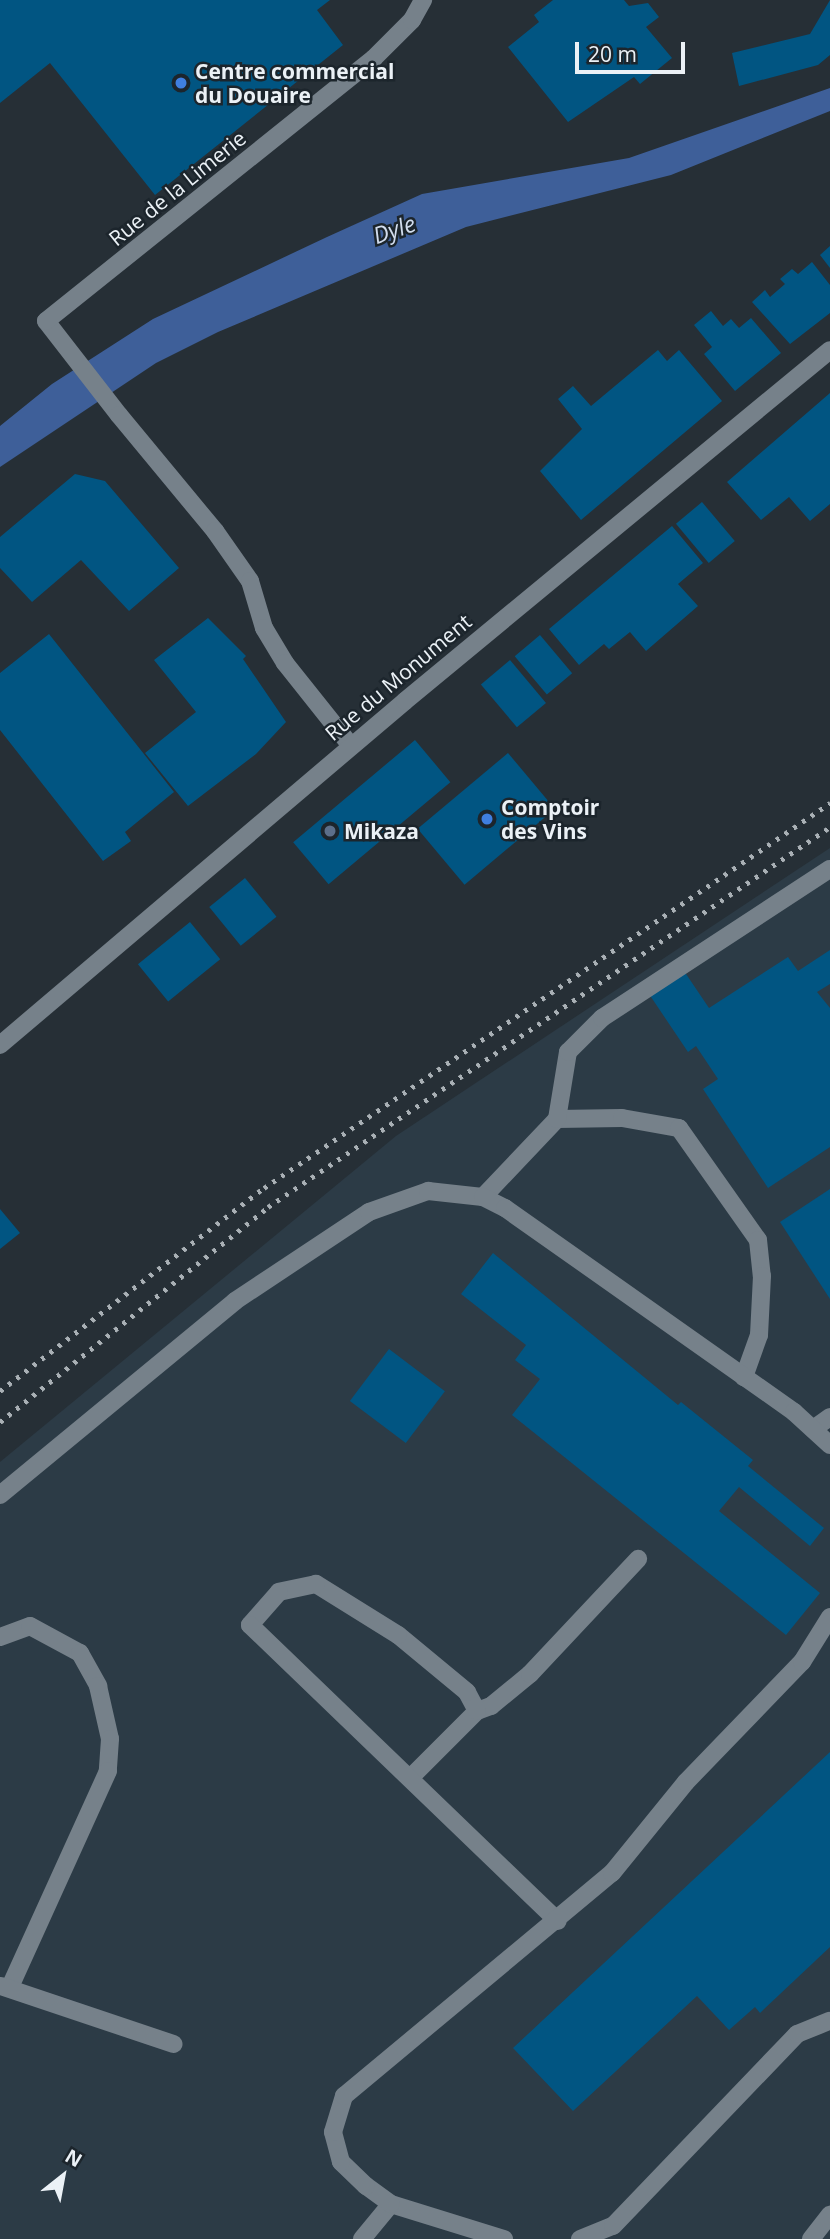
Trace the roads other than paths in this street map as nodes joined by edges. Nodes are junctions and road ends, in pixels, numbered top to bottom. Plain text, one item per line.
1 (423, 0) edge
2 (830, 350) edge
3 (351, 746) junction
4 (830, 869) edge
5 (0, 1045) edge
6 (557, 1119) junction
7 (482, 1197) junction
8 (744, 1377) junction
9 (830, 1417) edge
10 (813, 1429) junction
11 (830, 1445) edge
12 (0, 1494) edge
13 (638, 1559) dead end
14 (830, 1617) edge
15 (0, 1636) edge
16 (477, 1711) junction
17 (411, 1777) junction
18 (558, 1921) junction
19 (5, 1986) edge
20 (830, 2021) edge
21 (173, 2044) dead end
22 (391, 2204) junction
23 (830, 2215) edge
24 (362, 2239) edge
25 (504, 2239) edge
26 (580, 2239) edge
27 (811, 2239) edge

1 - 3 street, Rue de la Limerie
2 - 3 street, Rue du Monument
3 - 5 street, Rue du Monument
4 - 6 street
6 - 7 street
6 - 8 street
7 - 8 street
7 - 12 street
8 - 10 street
9 - 10 street
10 - 11 street
13 - 16 street
14 - 18 street
15 - 19 street
16 - 17 street
16 - 17 street
17 - 18 street
18 - 22 street
19 - 21 street
20 - 26 street
22 - 24 street
22 - 25 street
23 - 27 street

